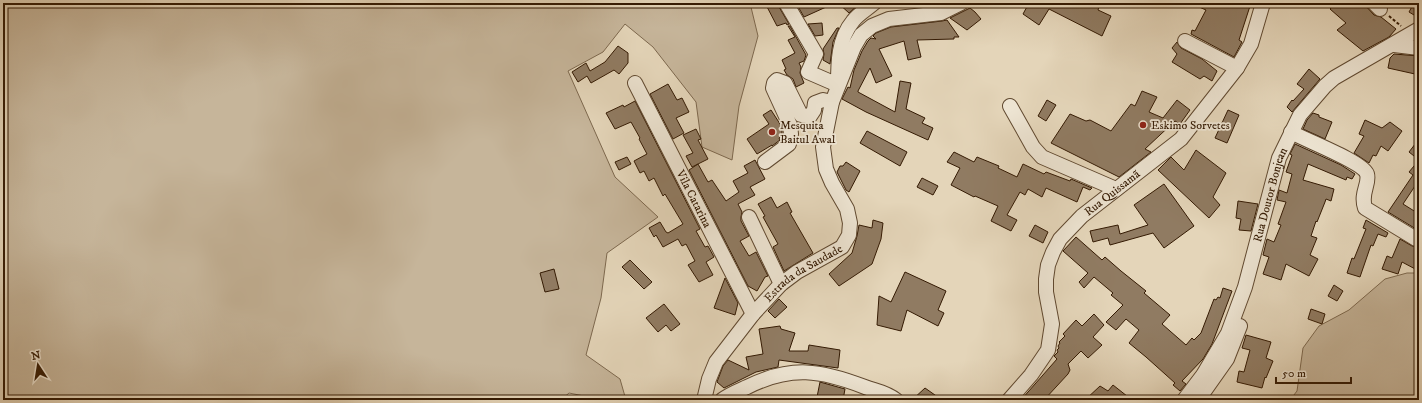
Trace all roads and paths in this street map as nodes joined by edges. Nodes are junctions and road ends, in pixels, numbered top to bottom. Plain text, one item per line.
1 (786, 3) edge
2 (874, 3) edge
3 (961, 3) edge
4 (1263, 3) edge
5 (1377, 6) edge
6 (1414, 31) edge
7 (1184, 41) dead end
8 (1394, 44) junction
9 (1419, 48) edge
10 (1237, 68) junction
11 (636, 83) dead end
12 (838, 85) junction
13 (832, 102) junction
14 (1010, 106) dead end
15 (1291, 132) junction
16 (765, 162) dead end
17 (1116, 189) junction
18 (749, 217) dead end
19 (1417, 238) edge
20 (781, 284) junction
21 (1245, 287) junction
22 (753, 314) junction
23 (704, 400) edge
24 (722, 400) edge
25 (896, 400) edge
26 (1009, 400) edge
27 (1184, 400) edge
28 (1198, 400) edge

1 - 12 street
2 - 12 street
3 - 12 street, Estrada da Saudade
4 - 10 street, Rua Quissamã
5 - 6 path
6 - 8 street, Rua Doutor Bonjean
7 - 10 street
8 - 9 street
8 - 15 street, Rua Doutor Bonjean
10 - 17 street, Rua Quissamã
11 - 22 street, Vila Catarina
12 - 13 street, Estrada da Saudade
13 - 16 street
13 - 20 street, Estrada da Saudade
14 - 17 street
15 - 19 street
15 - 21 street, Rua Doutor Bonjean
17 - 26 street, Rua Quissamã
18 - 20 street
20 - 22 street, Estrada da Saudade
21 - 27 street, Rua Doutor Bonjean
21 - 28 street
22 - 23 street, Estrada da Saudade
24 - 25 street

